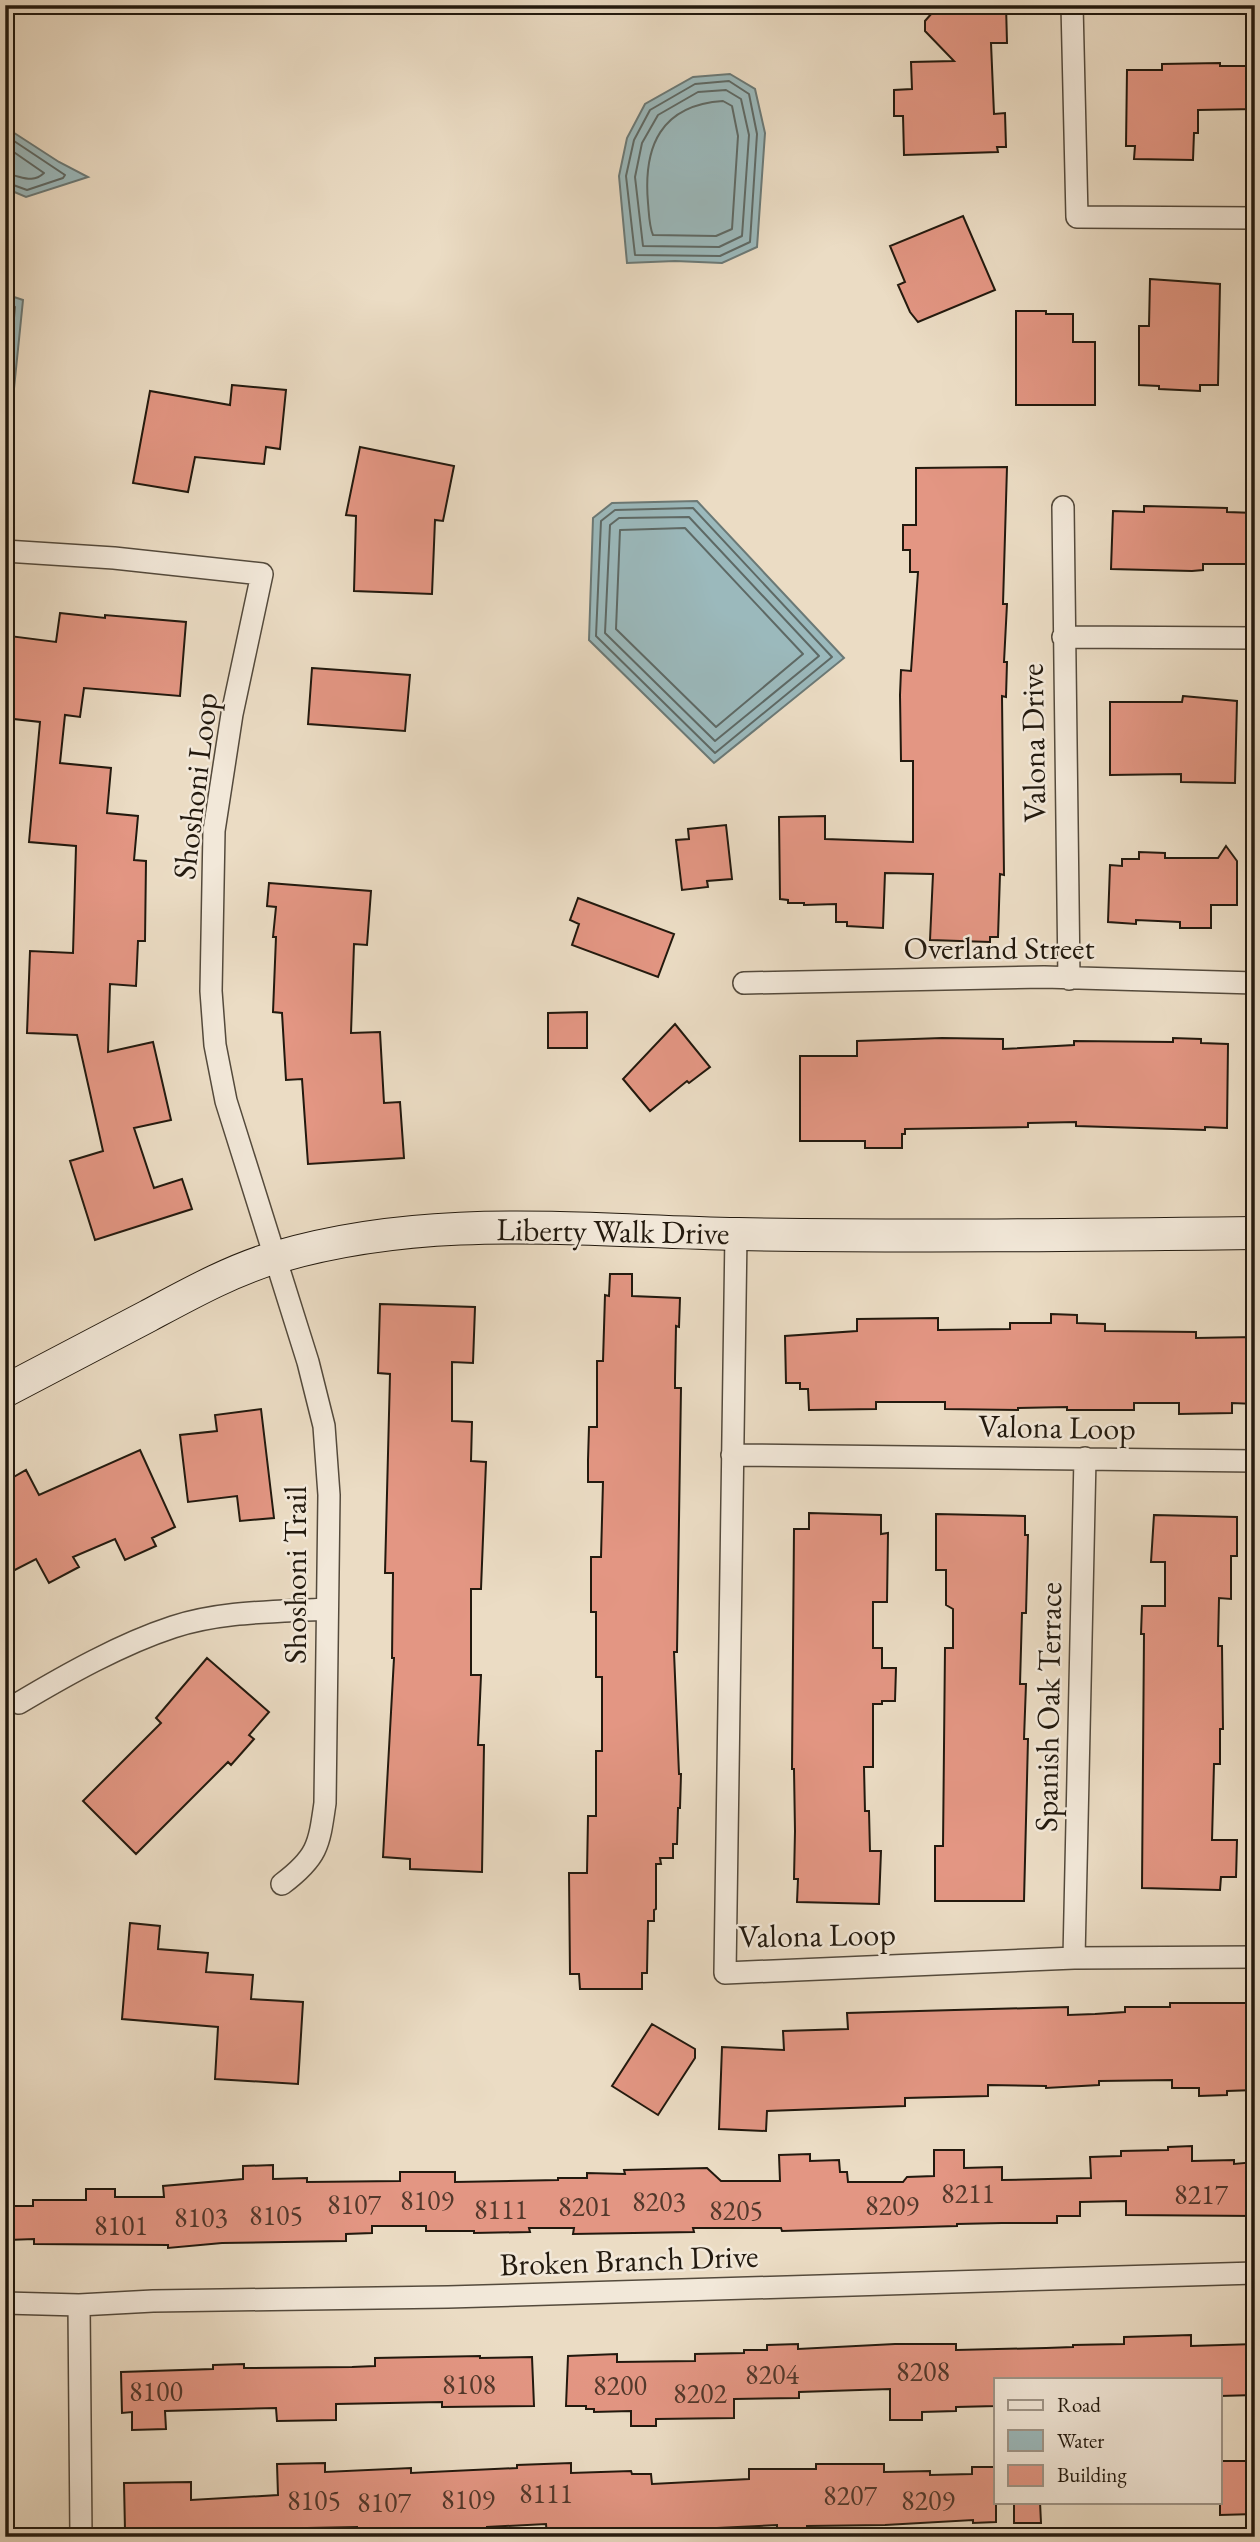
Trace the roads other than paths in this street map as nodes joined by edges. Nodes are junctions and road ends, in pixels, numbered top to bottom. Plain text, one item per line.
1 (1072, 5) edge
2 (1255, 218) edge
3 (1063, 507) dead end
4 (5, 551) edge
5 (1063, 637) junction
6 (1255, 638) edge
7 (1069, 979) junction
8 (744, 983) dead end
9 (1255, 983) edge
10 (1255, 1233) edge
11 (736, 1234) junction
12 (275, 1257) junction
13 (5, 1391) edge
14 (732, 1455) junction
15 (1085, 1458) junction
16 (1255, 1461) edge
17 (326, 1609) junction
18 (19, 1703) dead end
19 (282, 1884) dead end
20 (1255, 1956) edge
21 (1074, 1958) junction
22 (1255, 2273) edge
23 (5, 2303) edge
24 (79, 2305) junction
25 (81, 2537) edge

1 - 2 street
3 - 5 street, Valona Drive
4 - 12 street, Shoshoni Loop
5 - 6 street
5 - 7 street, Valona Drive
7 - 8 street, Overland Street
7 - 9 street, Overland Street
10 - 11 street, Liberty Walk Drive
11 - 12 street, Liberty Walk Drive
11 - 14 street, Valona Loop
12 - 13 street, Liberty Walk Drive
12 - 17 street, Shoshoni Trail
14 - 15 street, Valona Loop
14 - 21 street, Valona Loop
15 - 16 street, Valona Loop
15 - 21 street, Spanish Oak Terrace
17 - 18 street
17 - 19 street, Shoshoni Trail
20 - 21 street, Valona Loop
22 - 24 street, Broken Branch Drive
23 - 24 street, Broken Branch Drive
24 - 25 street

